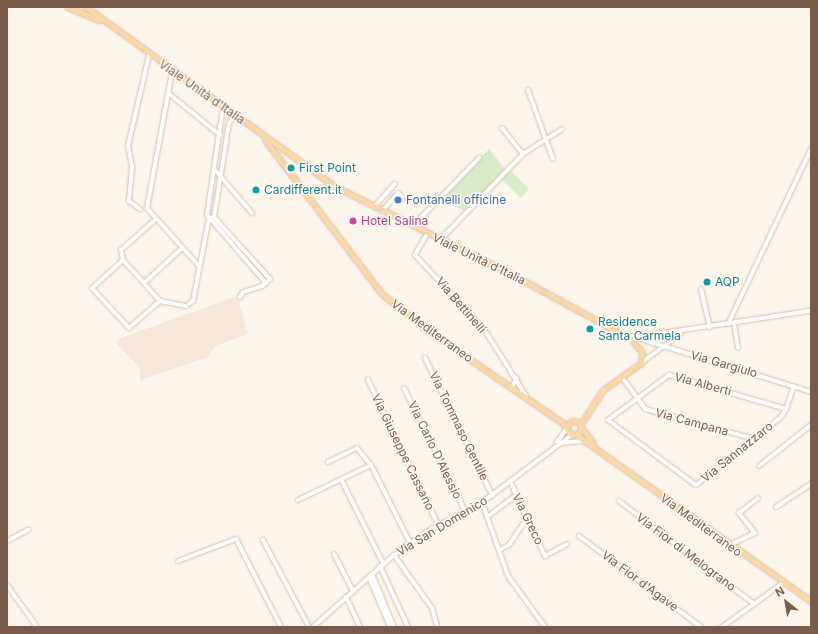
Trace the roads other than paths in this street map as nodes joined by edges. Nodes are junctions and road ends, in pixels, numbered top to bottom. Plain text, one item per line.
1 (67, 7) edge
2 (86, 7) edge
3 (108, 24) junction
4 (149, 55) junction
5 (172, 72) junction
6 (528, 90) dead end
7 (168, 93) junction
8 (223, 107) junction
9 (235, 116) junction
10 (502, 128) dead end
11 (562, 129) dead end
12 (220, 135) junction
13 (262, 136) junction
14 (546, 140) junction
15 (811, 149) edge
16 (288, 154) junction
17 (523, 154) junction
18 (479, 158) dead end
19 (553, 159) dead end
20 (282, 163) junction
21 (215, 170) junction
22 (222, 177) junction
23 (395, 184) dead end
24 (402, 197) dead end
25 (374, 208) junction
26 (140, 209) dead end
27 (381, 212) junction
28 (252, 213) dead end
29 (211, 217) junction
30 (156, 219) junction
31 (412, 227) junction
32 (427, 234) junction
33 (439, 240) junction
34 (182, 248) junction
35 (123, 260) junction
36 (200, 267) junction
37 (144, 283) junction
38 (701, 289) dead end
39 (240, 297) dead end
40 (160, 302) junction
41 (811, 311) edge
42 (734, 323) junction
43 (728, 324) junction
44 (710, 327) junction
45 (687, 331) junction
46 (621, 332) junction
47 (636, 338) junction
48 (662, 347) junction
49 (738, 348) dead end
50 (425, 358) dead end
51 (641, 363) junction
52 (622, 376) junction
53 (517, 378) junction
54 (368, 380) dead end
55 (794, 386) junction
56 (512, 387) junction
57 (404, 388) dead end
58 (811, 392) edge
59 (526, 396) junction
60 (637, 399) junction
61 (786, 409) junction
62 (608, 420) joint
63 (811, 425) edge
64 (580, 426) junction
65 (567, 427) junction
66 (574, 434) junction
67 (755, 439) junction
68 (587, 441) junction
69 (556, 444) junction
70 (595, 445) junction
71 (328, 462) dead end
72 (371, 465) junction
73 (759, 466) dead end
74 (341, 479) junction
75 (510, 481) junction
76 (811, 484) edge
77 (492, 495) junction
78 (516, 495) junction
79 (758, 498) dead end
80 (298, 500) dead end
81 (482, 502) junction
82 (619, 502) dead end
83 (776, 507) dead end
84 (465, 511) junction
85 (487, 517) junction
86 (527, 518) junction
87 (438, 525) junction
88 (28, 530) dead end
89 (579, 536) dead end
90 (263, 540) dead end
91 (7, 541) edge
92 (410, 543) junction
93 (567, 544) dead end
94 (728, 546) junction
95 (499, 550) junction
96 (334, 554) dead end
97 (394, 555) junction
98 (178, 560) dead end
99 (381, 565) junction
100 (370, 575) junction
101 (783, 583) junction
102 (7, 585) edge
103 (353, 591) junction
104 (346, 597) junction
105 (811, 601) edge
106 (753, 603) junction
107 (37, 627) edge
108 (281, 627) edge
109 (308, 627) edge
110 (313, 627) edge
111 (360, 627) edge
112 (390, 627) edge
113 (394, 627) edge
114 (408, 627) edge
115 (437, 627) edge
116 (545, 627) edge
117 (701, 627) edge
118 (722, 627) edge

1 - 3 main road, Viale Unità d'Italia
2 - 3 main road, Viale Unità d'Italia
3 - 4 main road, Viale Unità d'Italia
4 - 5 main road, Viale Unità d'Italia
4 - 26 street, Viale Unità d'Italia
5 - 7 street
5 - 8 main road, Viale Unità d'Italia
6 - 14 street
7 - 12 street
7 - 30 street
8 - 9 main road, Viale Unità d'Italia
8 - 12 street
9 - 13 main road, Viale Unità d'Italia
9 - 22 street
10 - 17 street
11 - 14 street
12 - 21 street
13 - 16 main road, Viale Unità d'Italia
13 - 20 main road, Via Mediterraneo
14 - 17 street
14 - 19 street
15 - 43 street
16 - 20 main road
16 - 25 main road, Viale Unità d'Italia
17 - 33 street
18 - 31 street
20 - 56 main road, Via Mediterraneo
21 - 22 street
21 - 29 street
22 - 28 street
22 - 29 street
23 - 25 street
24 - 27 street
25 - 27 main road, Viale Unità d'Italia
27 - 31 main road, Viale Unità d'Italia
29 - 36 street
29 - 39 street
30 - 34 street
30 - 35 street
31 - 32 main road, Viale Unità d'Italia
32 - 33 main road, Viale Unità d'Italia
32 - 53 street, Via Bettinelli
33 - 46 main road, Viale Unità d'Italia
34 - 36 street
34 - 37 street
35 - 37 street
35 - 40 street
36 - 40 street
37 - 40 street
38 - 44 street
41 - 42 street
42 - 43 street
42 - 49 street
43 - 44 street
44 - 45 street
45 - 47 street
45 - 48 street
46 - 47 street, Via Gargiulo
46 - 51 main road, Viale Unità d'Italia
47 - 48 street, Via Gargiulo
48 - 51 street
48 - 55 street, Via Gargiulo
50 - 77 street, Via Tommaso Gentile
51 - 52 main road
52 - 60 street, Via Campana
52 - 64 main road
53 - 56 street
53 - 59 street, Via Bettinelli
54 - 87 street, Via Giuseppe Cassano
55 - 58 street, Via Gargiulo
55 - 61 street, Via Sannazzaro
56 - 59 main road, Via Mediterraneo
57 - 84 street, Via Carlo D'Alessio
59 - 65 main road, Via Mediterraneo
60 - 61 street, Via Alberti
60 - 62 street, Via Alberti
60 - 67 street, Via Campana
61 - 67 street, Via Sannazzaro
62 - 67 street, Via Sannazzaro
63 - 73 street
64 - 65 main road
64 - 66 main road
64 - 70 main road
65 - 66 main road, Via Mediterraneo
65 - 69 street, Via San Domenico
66 - 68 main road, Via Mediterraneo
66 - 69 street, Via San Domenico
68 - 69 street
68 - 70 main road, Via Mediterraneo
69 - 75 street, Via San Domenico
70 - 94 main road, Via Mediterraneo
71 - 72 street
72 - 74 street
72 - 92 street
74 - 80 street
74 - 99 street
75 - 77 street, Via San Domenico
75 - 78 street, Via Greco
76 - 83 street
77 - 81 street, Via San Domenico
78 - 85 street
78 - 86 street, Via Greco
79 - 94 street
81 - 84 street, Via San Domenico
81 - 85 street
82 - 106 street, Via Fior di Melograno
84 - 87 street, Via San Domenico
85 - 95 street
86 - 93 street, Via Greco
86 - 95 street
87 - 92 street, Via San Domenico
88 - 91 street
89 - 117 street, Via Fior d'Agave
90 - 109 street
92 - 97 street, Via San Domenico
94 - 101 main road, Via Mediterraneo
95 - 116 street
96 - 103 street
97 - 99 street, Via San Domenico
97 - 115 street
98 - 108 street
99 - 100 street, Via San Domenico
99 - 114 street
100 - 103 street, Via San Domenico
100 - 112 street
100 - 113 street
101 - 105 main road, Via Mediterraneo
101 - 106 street
102 - 107 street
103 - 104 street, Via San Domenico
104 - 110 street, Via San Domenico
104 - 111 street
106 - 118 street

